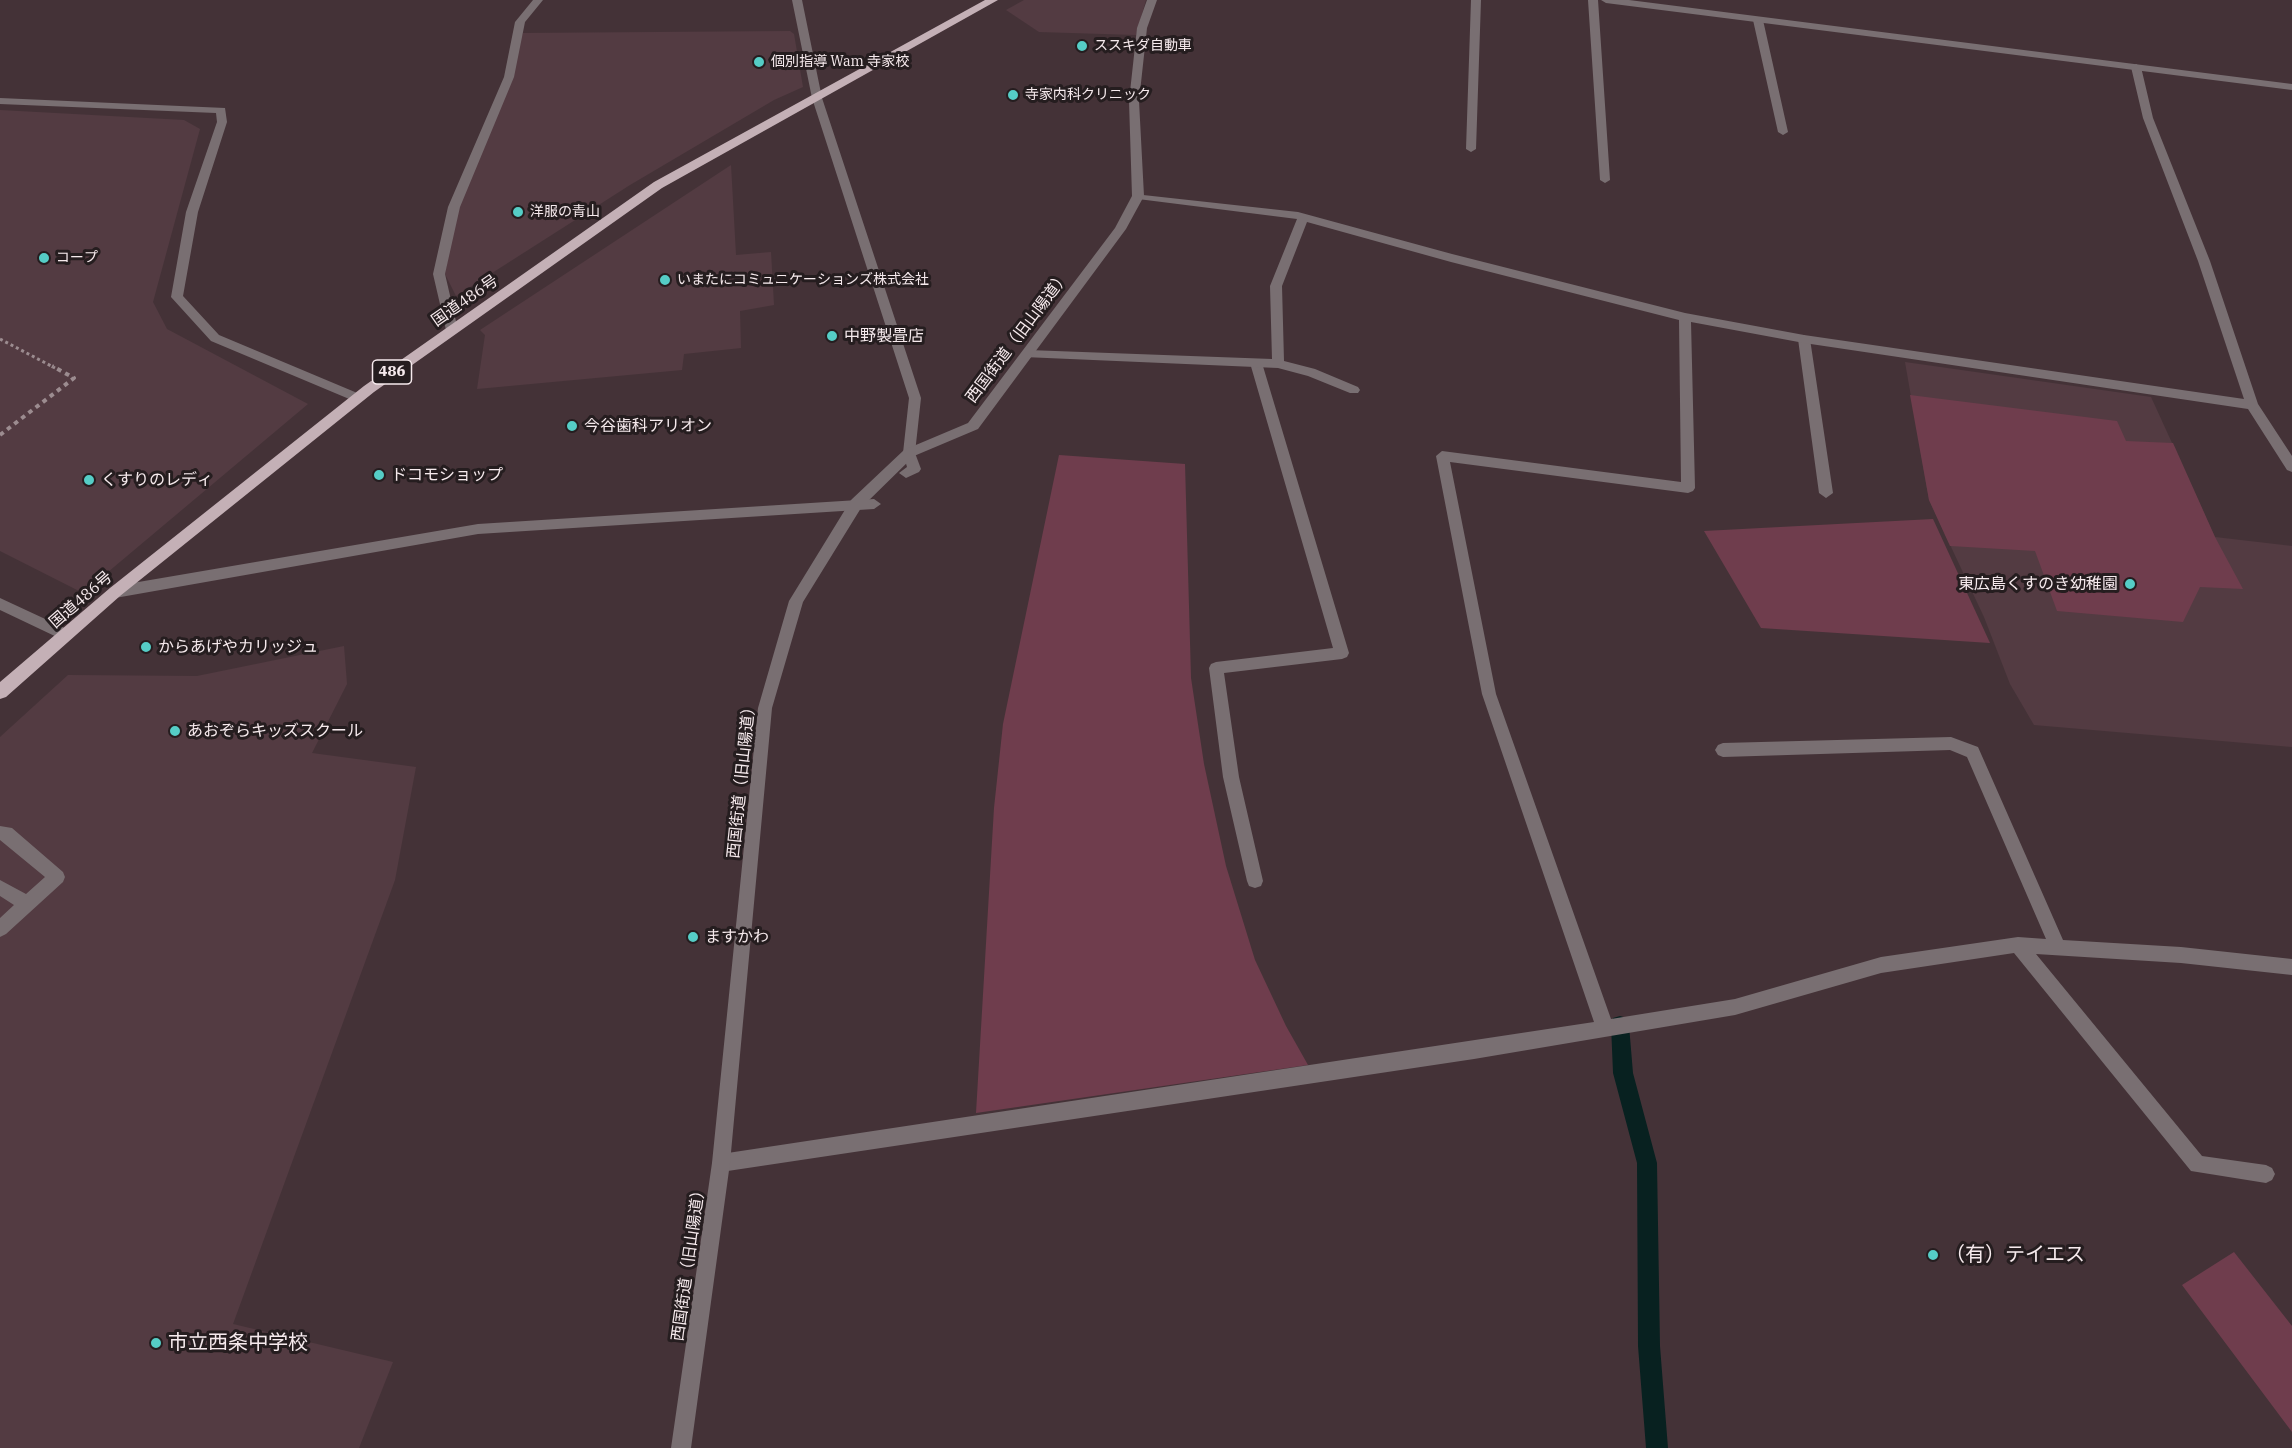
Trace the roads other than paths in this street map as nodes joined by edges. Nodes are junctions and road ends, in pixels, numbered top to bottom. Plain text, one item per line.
1 (538, 0) edge
2 (797, 0) edge
3 (993, 0) edge
4 (1152, 0) edge
5 (1476, 0) edge
6 (1593, 0) edge
7 (1606, 0) edge
8 (1758, 20) junction
9 (2136, 67) junction
10 (2292, 87) edge
11 (817, 98) junction
12 (0, 101) edge
13 (1783, 132) dead end
14 (1471, 149) dead end
15 (1605, 180) dead end
16 (1138, 196) junction
17 (1303, 218) junction
18 (1685, 317) junction
19 (452, 330) junction
20 (1804, 339) junction
21 (1028, 354) junction
22 (1256, 363) junction
23 (1278, 364) junction
24 (1354, 390) dead end
25 (358, 398) junction
26 (2252, 405) junction
27 (909, 453) junction
28 (2292, 467) edge
29 (906, 473) dead end
30 (1826, 493) dead end
31 (855, 504) junction
32 (874, 504) dead end
33 (115, 592) junction
34 (0, 604) edge
35 (66, 634) junction
36 (0, 692) edge
37 (1723, 750) dead end
38 (0, 833) edge
39 (1255, 881) dead end
40 (0, 886) edge
41 (27, 904) junction
42 (0, 929) edge
43 (2018, 945) junction
44 (2058, 947) junction
45 (2292, 967) edge
46 (1605, 1028) junction
47 (721, 1163) junction
48 (2266, 1174) dead end
49 (681, 1448) edge

1 - 19 street
2 - 11 street
3 - 11 highway, 国道486号 / 486
4 - 16 street
5 - 14 street
6 - 15 street
7 - 8 street
8 - 9 street
8 - 13 street
9 - 10 street
9 - 26 street
11 - 19 highway, 国道486号 / 486
11 - 27 street
12 - 25 street
16 - 17 street
16 - 21 street, 西国街道（旧山陽道）
17 - 18 street
17 - 23 street
18 - 20 street
18 - 46 street
19 - 25 highway, 国道486号 / 486
20 - 26 street
20 - 30 street
21 - 22 street
21 - 27 street, 西国街道（旧山陽道）
22 - 23 street
22 - 39 street
23 - 24 street
25 - 33 highway, 国道486号 / 486
26 - 28 street
27 - 29 street
27 - 31 street, 西国街道（旧山陽道）
31 - 32 street
31 - 33 street
31 - 47 street, 西国街道（旧山陽道）
33 - 35 highway, 国道486号 / 486
34 - 35 street
35 - 36 highway, 国道486号 / 486
37 - 44 street
38 - 41 street
40 - 41 street
41 - 42 street
43 - 44 street
43 - 46 street
43 - 48 street
44 - 45 street
46 - 47 street
47 - 49 street, 西国街道（旧山陽道）

